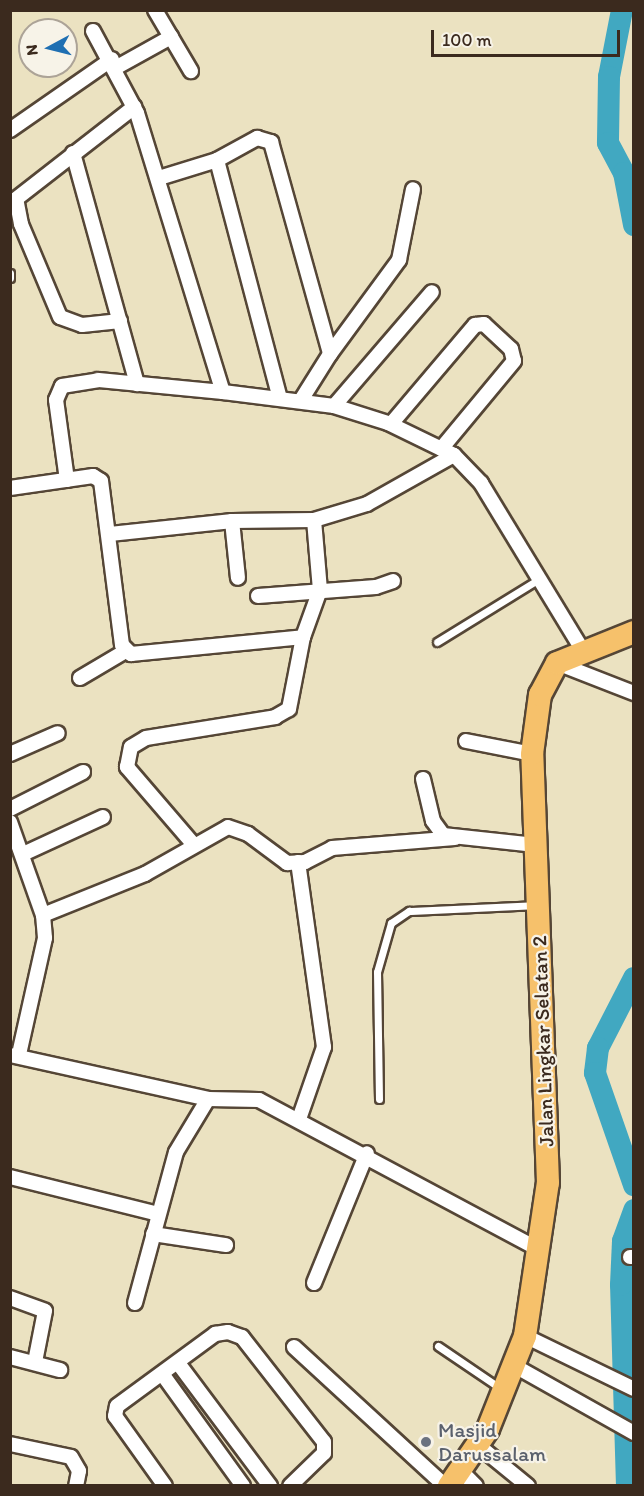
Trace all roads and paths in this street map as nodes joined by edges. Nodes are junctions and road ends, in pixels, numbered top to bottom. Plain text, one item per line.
1 (155, 10) edge
2 (93, 31) dead end
3 (171, 37) junction
4 (114, 63) junction
5 (191, 71) dead end
6 (134, 107) junction
7 (10, 130) edge
8 (73, 153) junction
9 (217, 160) junction
10 (159, 178) junction
11 (413, 189) dead end
12 (10, 273) edge
13 (10, 278) edge
14 (432, 292) dead end
15 (120, 321) junction
16 (330, 354) junction
17 (137, 384) junction
18 (223, 392) junction
19 (279, 395) junction
20 (302, 400) junction
21 (333, 406) junction
22 (391, 424) junction
23 (441, 449) junction
24 (454, 455) junction
25 (67, 480) junction
26 (10, 488) edge
27 (314, 520) junction
28 (232, 521) junction
29 (110, 534) junction
30 (238, 578) dead end
31 (539, 579) junction
32 (393, 581) dead end
33 (320, 590) junction
34 (258, 596) dead end
35 (633, 632) edge
36 (303, 637) junction
37 (437, 642) dead end
38 (583, 651) junction
39 (124, 652) junction
40 (558, 663) junction
41 (80, 678) dead end
42 (633, 693) edge
43 (58, 733) dead end
44 (466, 741) dead end
45 (10, 754) edge
46 (532, 754) junction
47 (84, 772) dead end
48 (423, 779) dead end
49 (10, 809) edge
50 (103, 817) dead end
51 (10, 822) edge
52 (455, 838) junction
53 (194, 845) junction
54 (535, 845) junction
55 (23, 854) junction
56 (298, 862) junction
57 (538, 905) junction
58 (43, 915) junction
59 (15, 1055) edge
60 (208, 1099) junction
61 (379, 1100) dead end
62 (299, 1119) junction
63 (367, 1153) junction
64 (10, 1177) edge
65 (158, 1214) junction
66 (153, 1234) junction
67 (226, 1245) dead end
68 (538, 1249) junction
69 (314, 1283) dead end
70 (10, 1298) edge
71 (135, 1303) dead end
72 (525, 1336) junction
73 (438, 1346) dead end
74 (294, 1347) dead end
75 (10, 1357) edge
76 (35, 1362) junction
77 (178, 1364) junction
78 (513, 1365) junction
79 (60, 1370) dead end
80 (163, 1375) junction
81 (633, 1389) edge
82 (503, 1390) junction
83 (631, 1431) edge
84 (10, 1444) edge
85 (479, 1446) junction
86 (458, 1482) edge
87 (267, 1484) edge
88 (76, 1485) edge
89 (165, 1485) edge
90 (243, 1485) edge
91 (290, 1485) edge
92 (528, 1485) edge

1 - 3 street
2 - 4 street
3 - 4 street
3 - 5 street
4 - 6 street
4 - 7 street
6 - 8 street
6 - 10 street
8 - 15 street
8 - 15 street
9 - 10 street
9 - 16 street
9 - 19 street
10 - 18 street
11 - 16 street
12 - 13 lane
14 - 21 street
15 - 17 street
16 - 20 street
17 - 18 street
17 - 25 street
18 - 19 street
19 - 20 street
20 - 21 street
21 - 22 street
22 - 23 street
22 - 23 street
23 - 24 street
24 - 27 street
24 - 31 street
25 - 26 street
25 - 29 street
27 - 28 street
27 - 33 street
28 - 29 street
28 - 30 street
29 - 39 street
31 - 37 lane
31 - 38 street
32 - 33 street
33 - 34 street
33 - 36 street
35 - 38 highway
36 - 39 street
36 - 53 street
38 - 40 highway
39 - 41 street
40 - 42 street
40 - 46 highway, Jalan Lingkar Selatan 2
43 - 45 street
44 - 46 street
46 - 54 highway, Jalan Lingkar Selatan 2
47 - 49 street
48 - 52 street
50 - 55 street
51 - 55 street
52 - 54 street
52 - 56 street
53 - 56 street
53 - 58 street
54 - 57 highway, Jalan Lingkar Selatan 2
55 - 58 street
56 - 62 street
57 - 61 lane
57 - 68 highway, Jalan Lingkar Selatan 2
58 - 59 street
59 - 60 street
60 - 62 street
60 - 65 street
62 - 63 street
63 - 68 street
63 - 69 street
64 - 65 street
65 - 66 street
66 - 67 street
66 - 71 street
68 - 72 highway, Jalan Lingkar Selatan 2
70 - 76 street
72 - 78 highway, Jalan Lingkar Selatan 2
72 - 81 street
73 - 82 lane
74 - 86 street
75 - 76 street
76 - 79 street
77 - 80 street
77 - 87 street
77 - 91 street
78 - 82 highway, Jalan Lingkar Selatan 2
78 - 83 street
80 - 89 street
80 - 90 street
82 - 85 highway, Jalan Lingkar Selatan 2
84 - 88 street
85 - 86 highway, Jalan Lingkar Selatan 2
85 - 92 street

